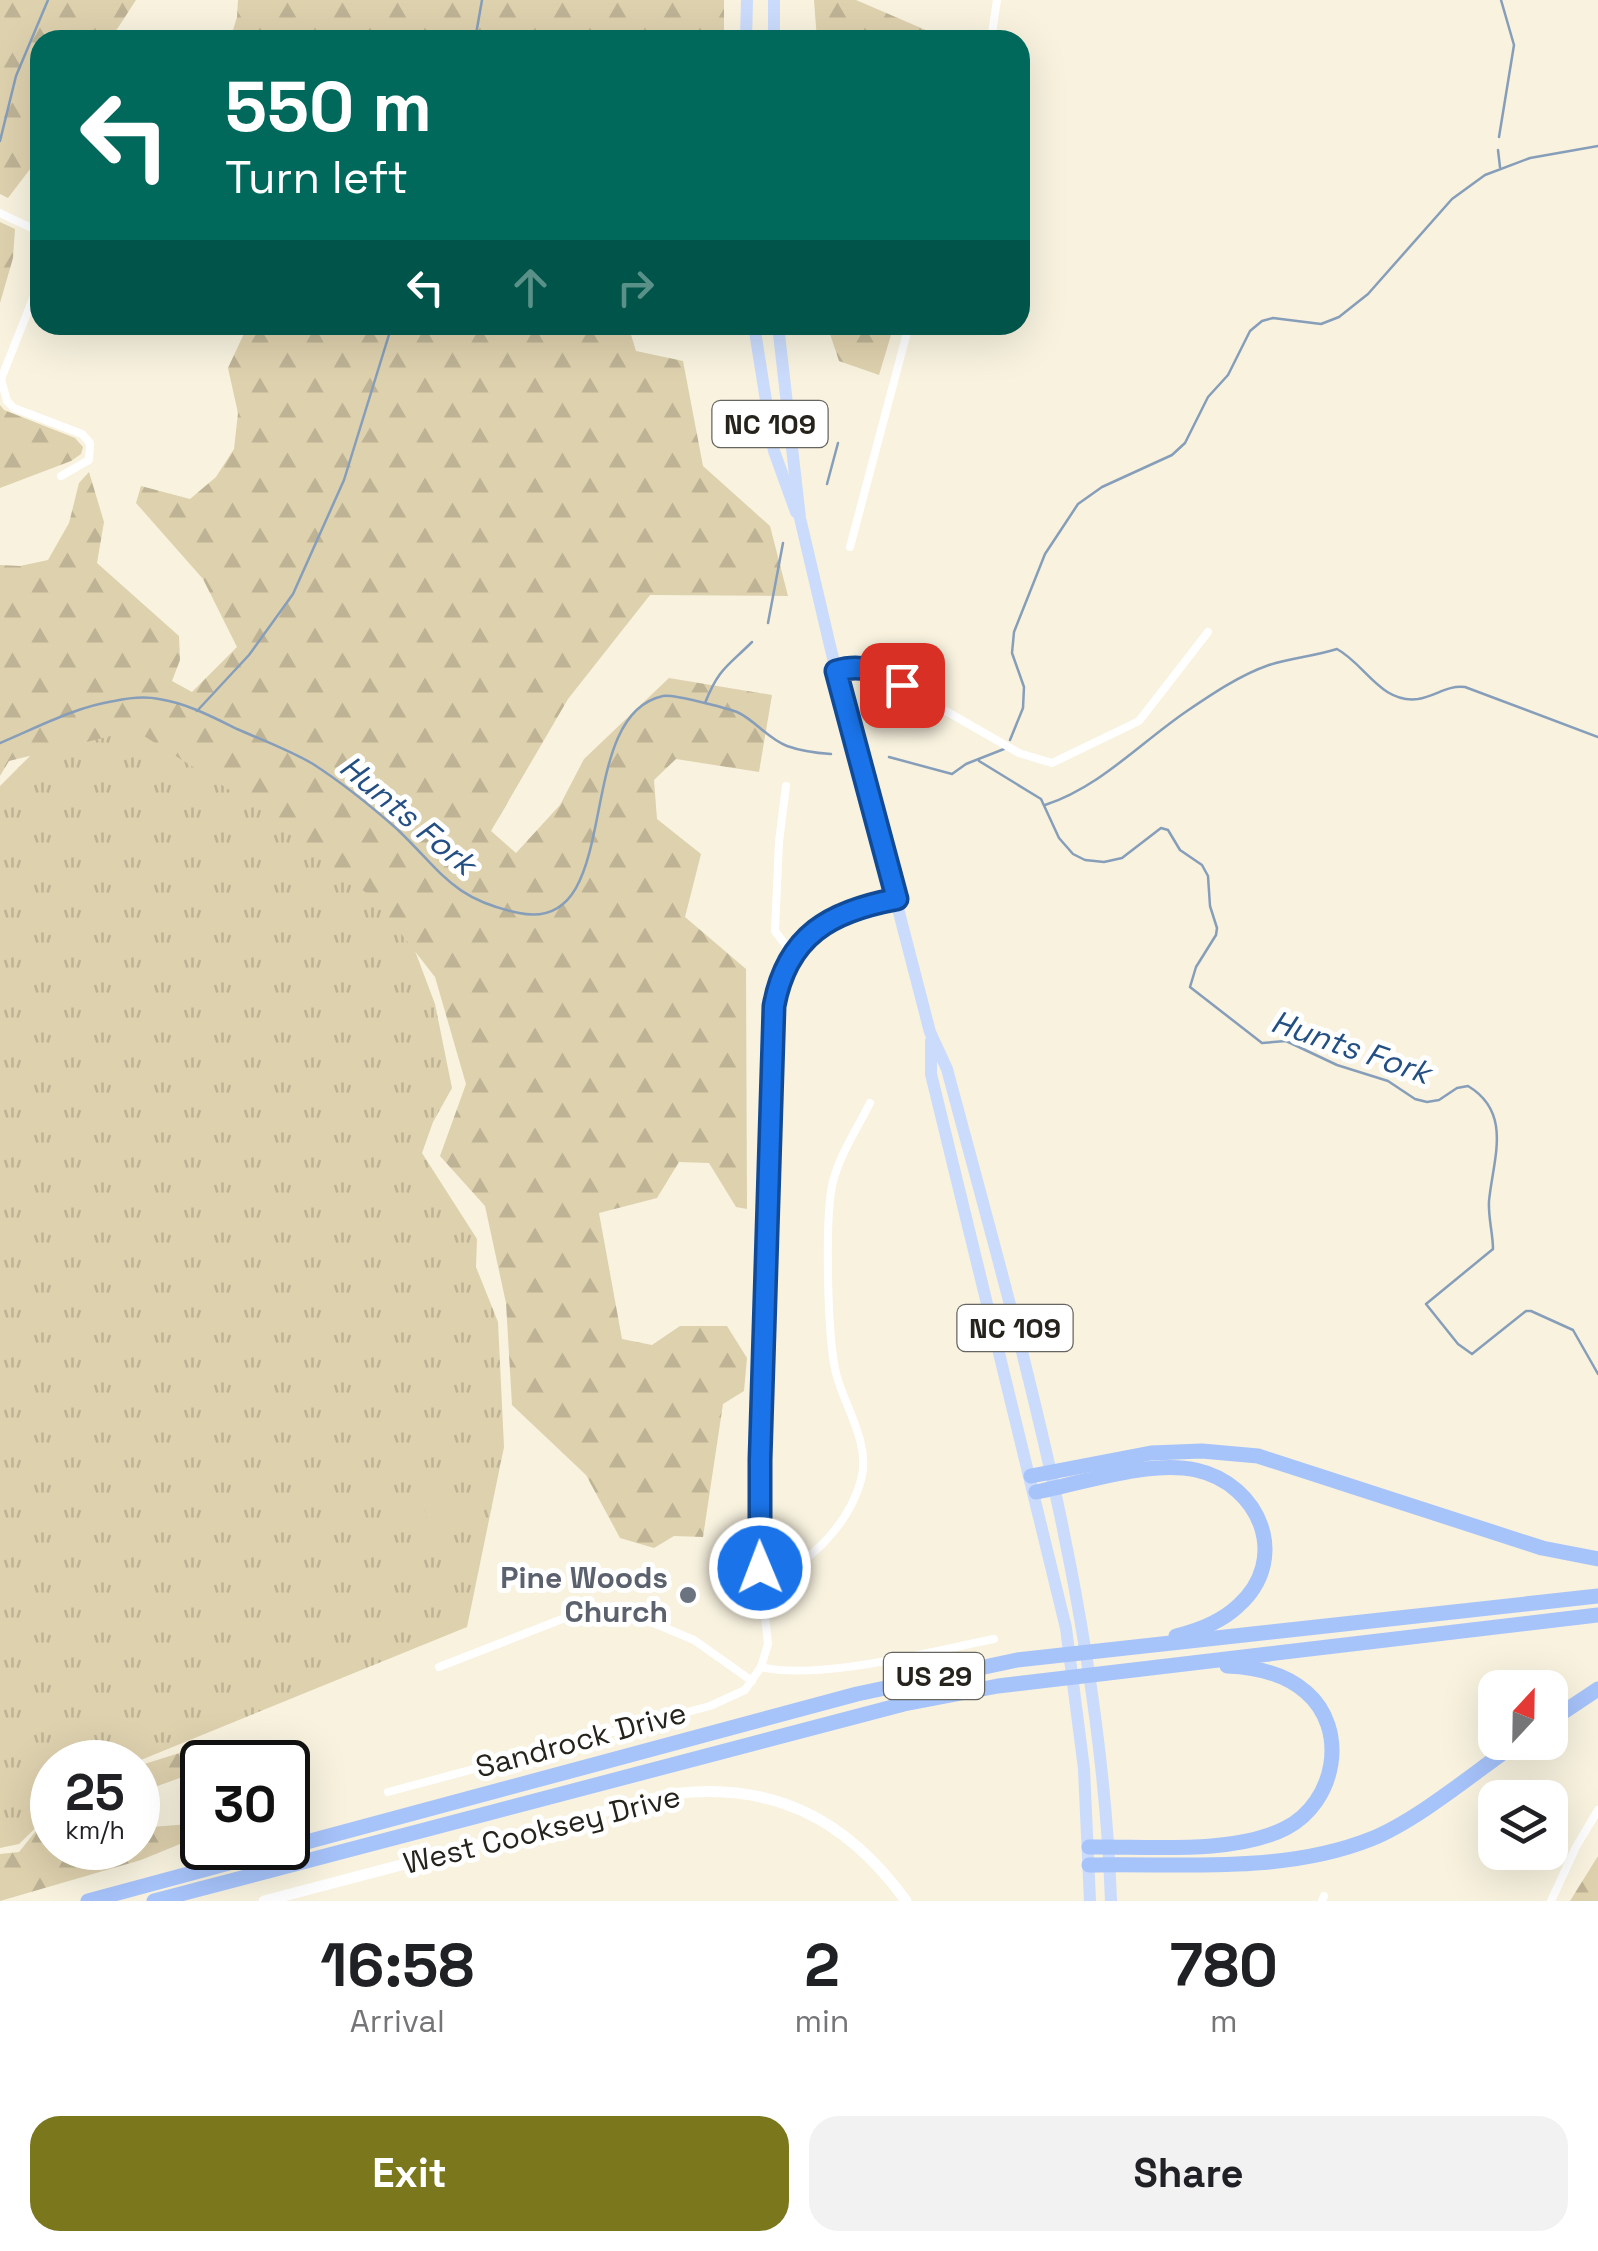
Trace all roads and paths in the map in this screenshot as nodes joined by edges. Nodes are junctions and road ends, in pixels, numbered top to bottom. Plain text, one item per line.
1 (747, 0) edge
2 (774, 0) edge
3 (997, 0) edge
4 (746, 30) edge
5 (774, 30) edge
6 (992, 30) edge
7 (0, 213) edge
8 (30, 227) edge
9 (30, 306) edge
10 (756, 335) edge
11 (779, 335) edge
12 (906, 335) edge
13 (61, 476) dead end
14 (800, 518) junction
15 (850, 546) dead end
16 (1208, 632) dead end
17 (836, 671) junction
18 (786, 786) dead end
19 (897, 899) junction
20 (793, 955) junction
21 (930, 1032) junction
22 (870, 1102) dead end
23 (1054, 1480) junction
24 (1034, 1484) junction
25 (1598, 1559) edge
26 (762, 1592) junction
27 (1598, 1596) edge
28 (1598, 1616) edge
29 (994, 1639) dead end
30 (1137, 1647) junction
31 (1173, 1665) junction
32 (439, 1667) dead end
33 (761, 1667) junction
34 (752, 1681) junction
35 (1598, 1689) edge
36 (1568, 1709) edge
37 (1491, 1760) edge
38 (388, 1792) dead end
39 (1598, 1810) edge
40 (310, 1841) edge
41 (1088, 1846) junction
42 (1109, 1846) junction
43 (1110, 1865) junction
44 (1089, 1866) junction
45 (202, 1870) edge
46 (88, 1901) edge
47 (154, 1901) edge
48 (264, 1901) edge
49 (906, 1901) edge
50 (1090, 1901) edge
51 (1111, 1901) edge
52 (1551, 1901) edge

1 - 4 main road
2 - 5 main road
3 - 6 street
7 - 8 street
9 - 13 street
10 - 14 main road, NC 109
11 - 14 main road, NC 109
12 - 15 street
14 - 17 main road, NC 109
16 - 17 street
17 - 19 main road, NC 109
18 - 20 street
19 - 20 street
19 - 21 main road, NC 109
20 - 26 street
21 - 23 main road, NC 109
21 - 24 main road, NC 109
22 - 26 street
23 - 24 highway
23 - 25 highway
23 - 30 highway
23 - 42 main road, NC 109
24 - 41 main road, NC 109
26 - 33 street
27 - 30 highway, US 29
28 - 31 highway, US 29
29 - 33 street
30 - 40 highway, US 29
31 - 42 highway
31 - 47 highway, US 29
32 - 34 street
33 - 34 street, Sandrock Drive
34 - 38 street, Sandrock Drive
35 - 36 highway
37 - 43 highway
39 - 52 street
41 - 42 highway
41 - 44 main road, NC 109
42 - 43 main road, NC 109
43 - 44 highway
43 - 51 main road, NC 109
44 - 50 main road, NC 109
45 - 46 highway, US 29
48 - 49 street, West Cooksey Drive

